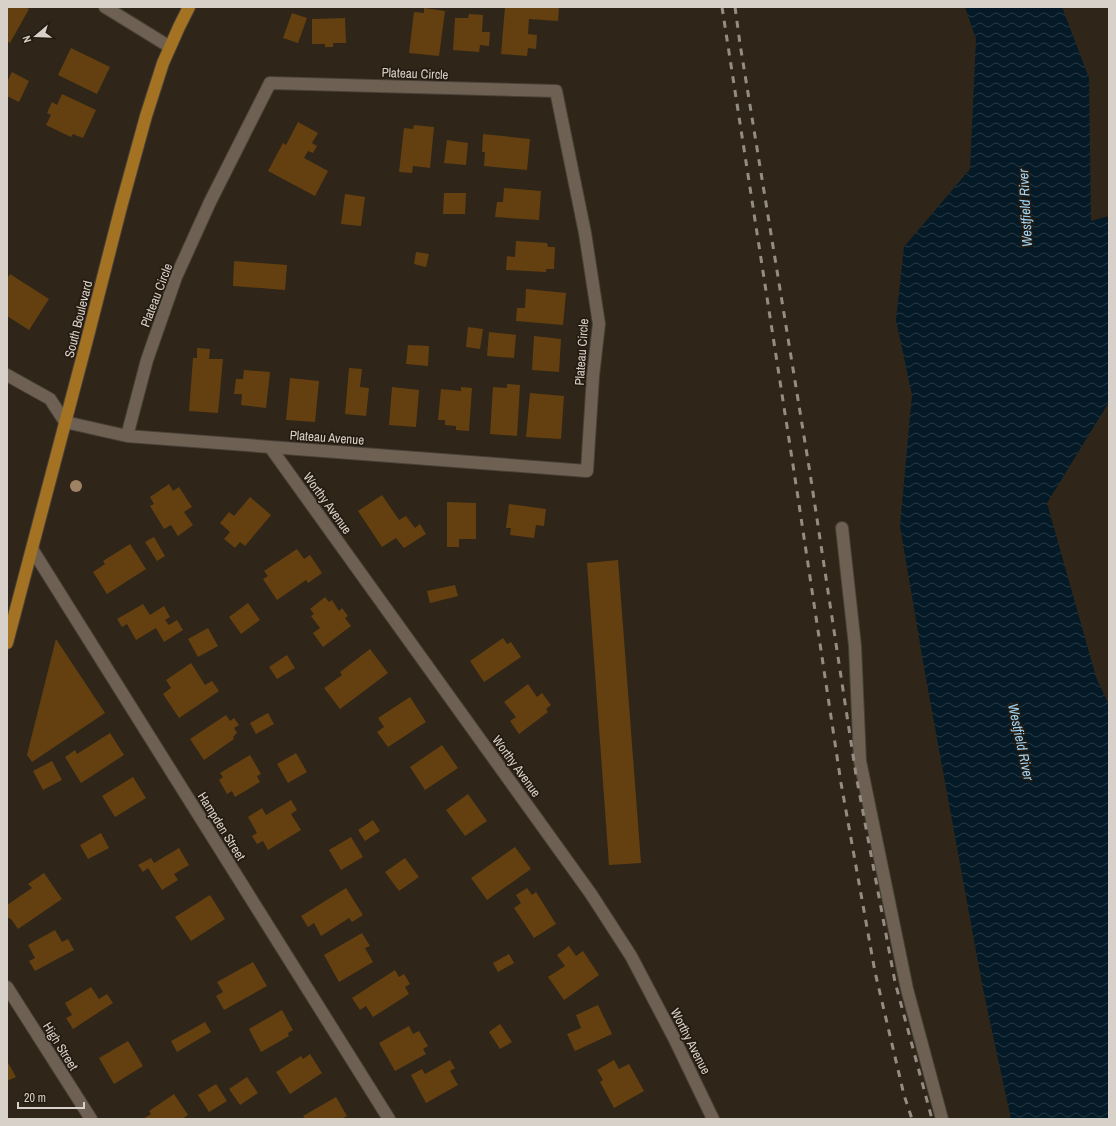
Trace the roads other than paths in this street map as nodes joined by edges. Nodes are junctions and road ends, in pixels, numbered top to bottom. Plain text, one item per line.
1 (105, 7) edge
2 (189, 7) edge
3 (170, 47) junction
4 (7, 375) edge
5 (65, 422) junction
6 (127, 436) junction
7 (270, 447) junction
8 (587, 471) joint
9 (842, 528) dead end
10 (32, 549) junction
11 (7, 643) edge
12 (7, 987) edge
13 (90, 1119) edge
14 (389, 1119) edge
15 (714, 1119) edge
16 (942, 1119) edge

1 - 3 street
2 - 3 main road, South Boulevard
3 - 5 main road, South Boulevard
4 - 5 street
5 - 6 street, Plateau Avenue
5 - 10 main road, South Boulevard
6 - 7 street, Plateau Avenue
6 - 8 street, Plateau Circle
7 - 8 street, Plateau Avenue
7 - 15 street, Worthy Avenue
9 - 16 street
10 - 11 main road, South Boulevard
10 - 14 street, Hampden Street
12 - 13 street, High Street

